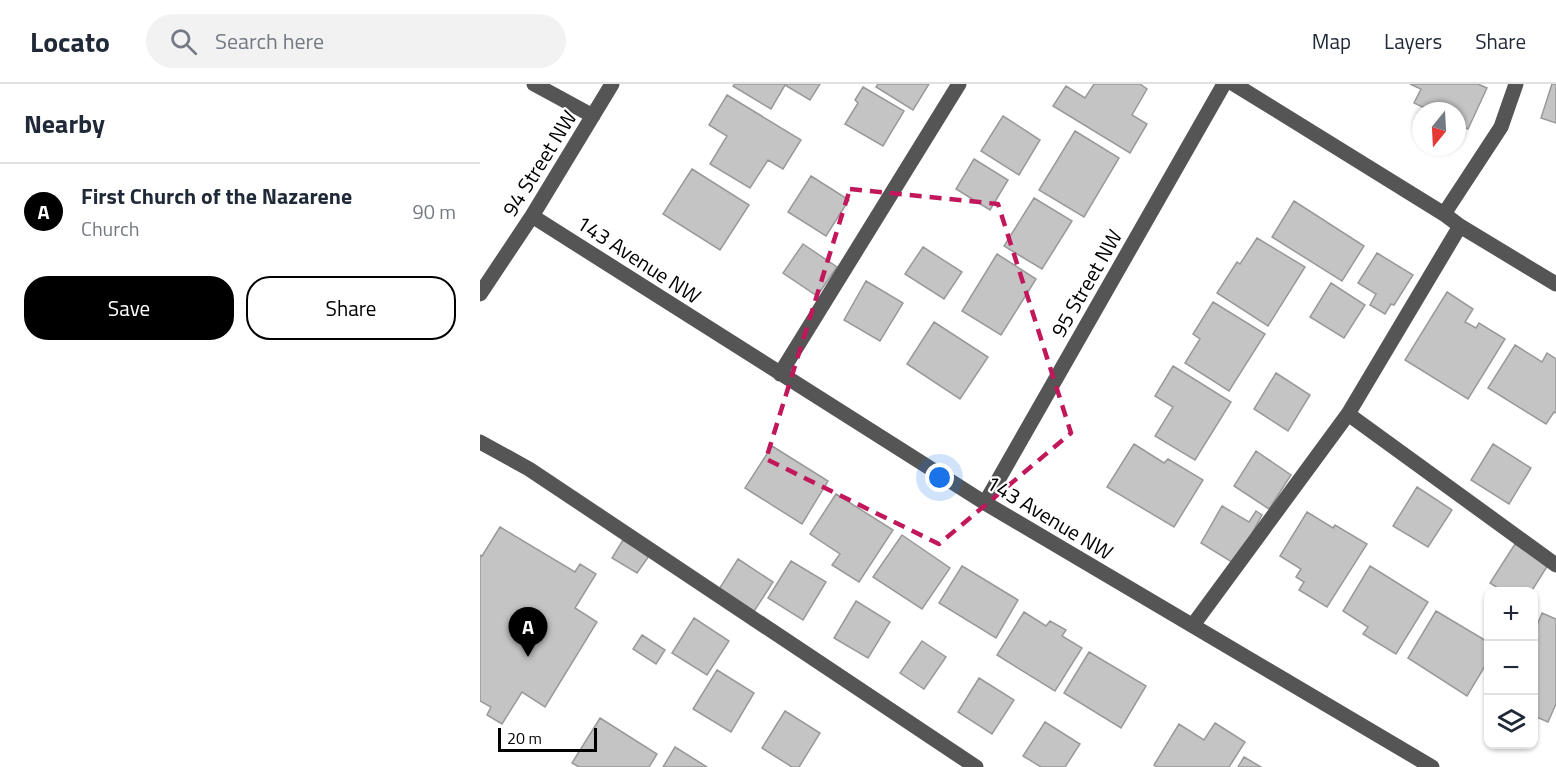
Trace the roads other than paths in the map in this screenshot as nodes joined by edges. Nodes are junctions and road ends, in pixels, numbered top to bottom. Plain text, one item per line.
1 (534, 84) edge
2 (612, 84) edge
3 (959, 84) edge
4 (1224, 84) edge
5 (1234, 84) edge
6 (1516, 84) edge
7 (593, 116) junction
8 (1444, 214) junction
9 (532, 216) junction
10 (1460, 226) junction
11 (1556, 284) edge
12 (480, 294) edge
13 (780, 374) junction
14 (1348, 414) junction
15 (480, 442) edge
16 (985, 503) junction
17 (1556, 565) edge
18 (1193, 625) junction
19 (976, 767) edge
20 (1432, 767) edge

1 - 7 street
2 - 7 street, 94 Street NW
3 - 13 street
4 - 16 street, 95 Street NW
5 - 8 street
6 - 8 street
7 - 9 street, 94 Street NW
8 - 10 street
9 - 12 street, 94 Street NW
9 - 13 street, 143 Avenue NW
10 - 11 street
10 - 14 street
13 - 16 street, 143 Avenue NW
14 - 17 street
14 - 18 street
15 - 19 street
16 - 18 street, 143 Avenue NW
18 - 20 street, 143 Avenue NW

